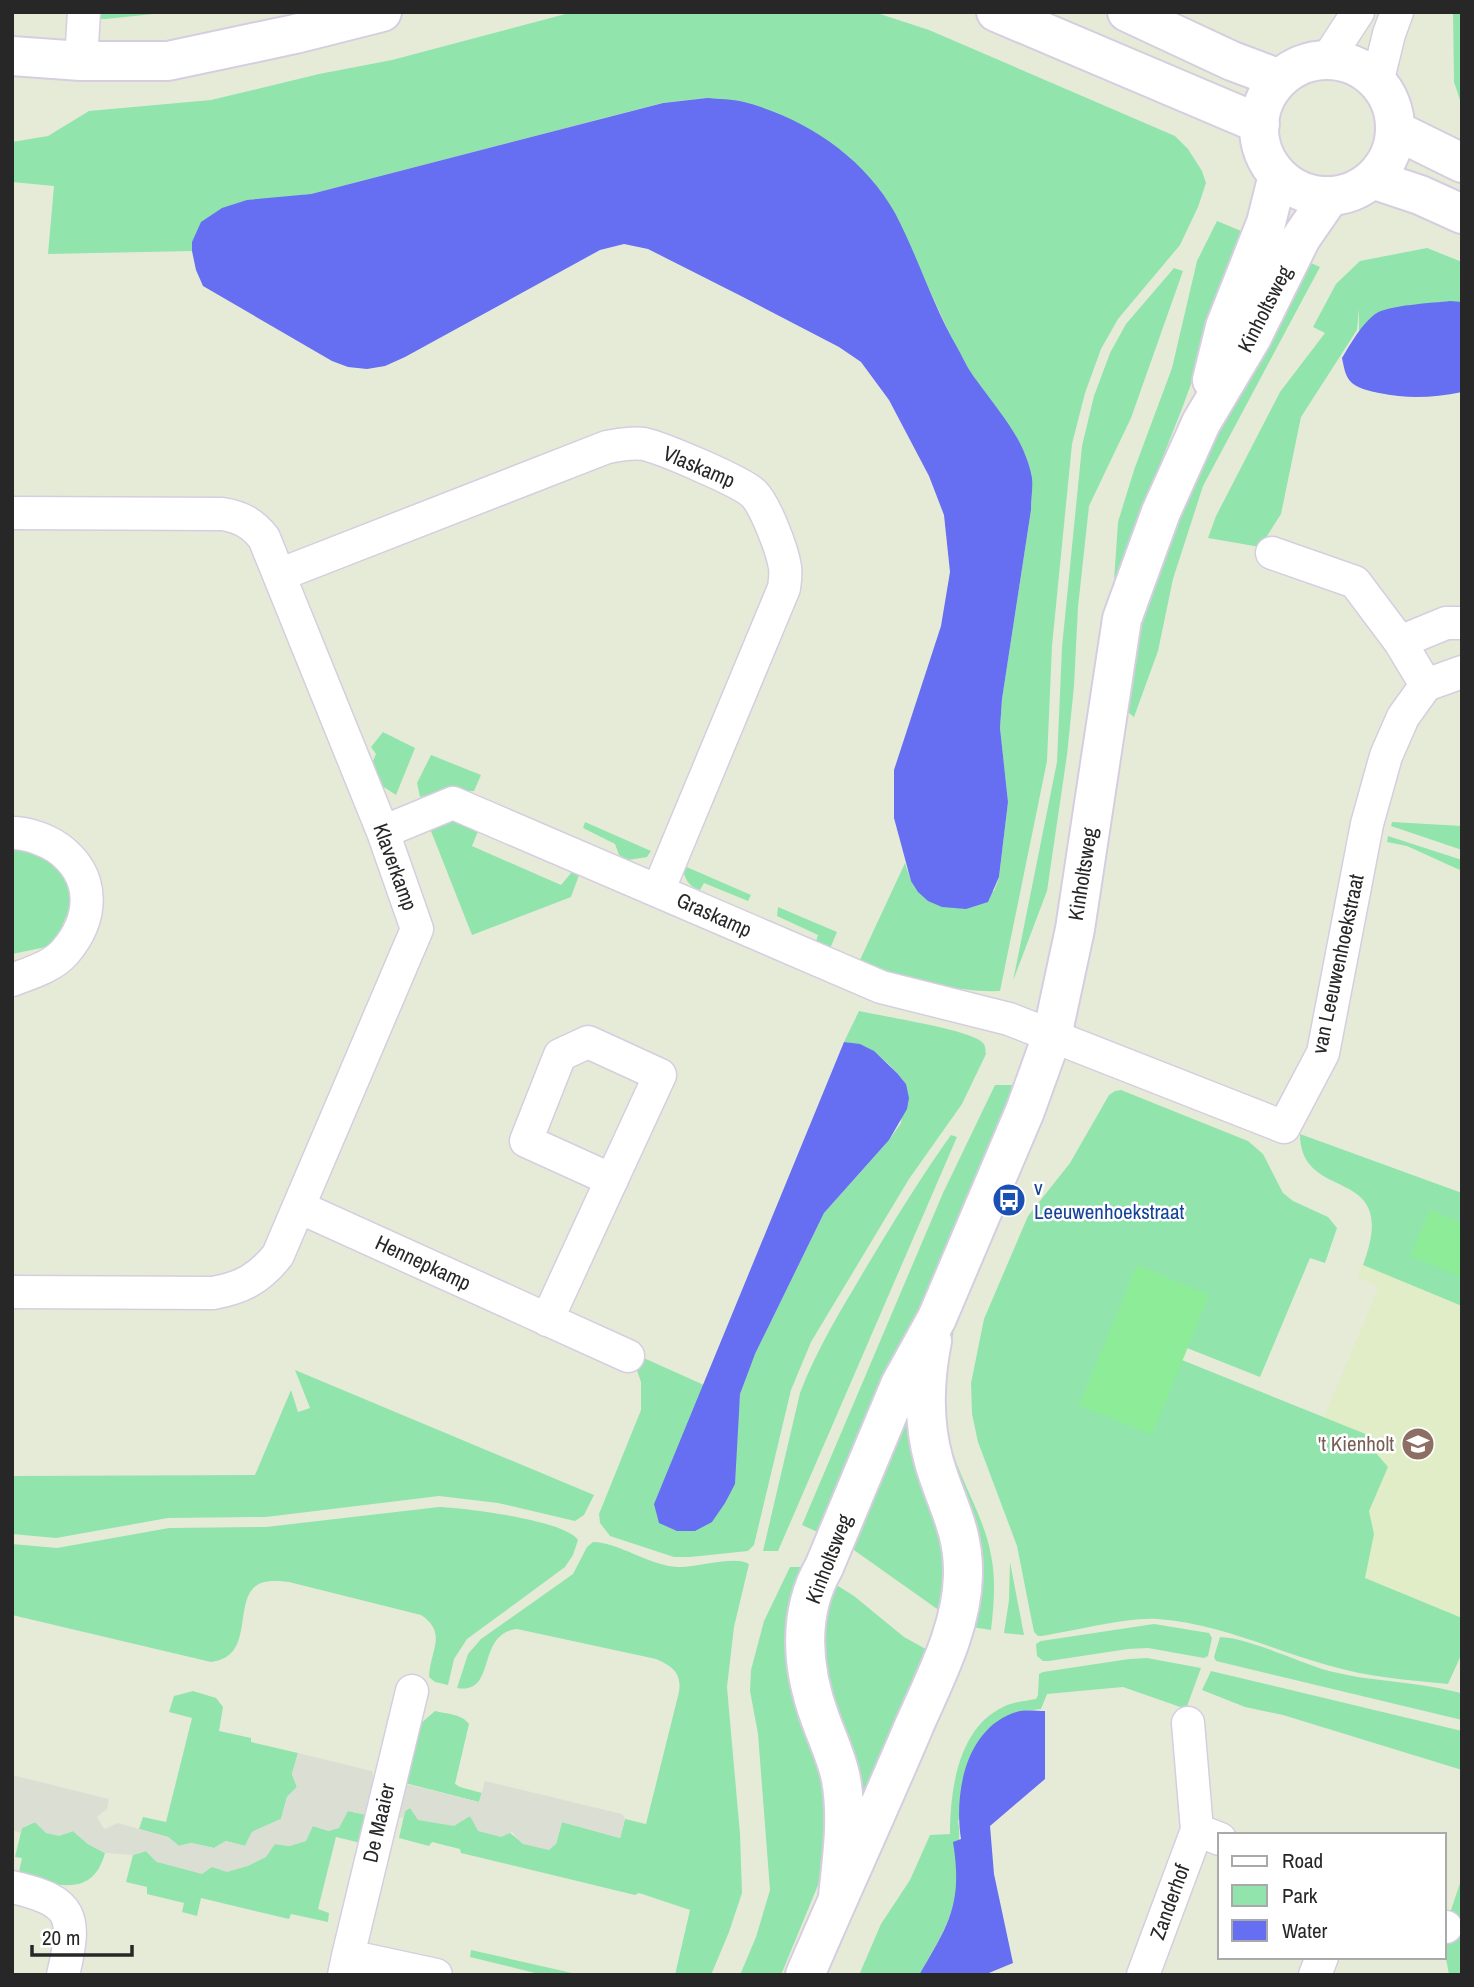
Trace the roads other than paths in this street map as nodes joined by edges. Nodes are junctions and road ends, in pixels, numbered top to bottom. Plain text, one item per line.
1 (84, 12) edge
2 (382, 12) edge
3 (996, 12) edge
4 (1127, 12) edge
5 (1397, 12) edge
6 (1356, 16) edge
7 (12, 56) edge
8 (81, 61) junction
9 (1326, 61) junction
10 (1280, 79) junction
11 (1377, 83) junction
12 (1260, 124) junction
13 (1395, 130) junction
14 (1462, 163) edge
15 (1278, 175) junction
16 (1372, 179) junction
17 (1330, 196) junction
18 (1462, 214) edge
19 (1201, 423) junction
20 (12, 513) edge
21 (1272, 553) dead end
22 (279, 575) junction
23 (1462, 623) edge
24 (1400, 642) junction
25 (1462, 672) edge
26 (1426, 685) junction
27 (383, 832) junction
28 (12, 833) edge
29 (658, 891) junction
30 (12, 980) edge
31 (1052, 1036) junction
32 (612, 1180) junction
33 (299, 1207) junction
34 (12, 1292) edge
35 (937, 1318) junction
36 (547, 1320) junction
37 (628, 1356) dead end
38 (412, 1691) dead end
39 (1188, 1723) dead end
40 (1209, 1834) edge
41 (12, 1887) edge
42 (838, 1898) junction
43 (346, 1965) edge
44 (63, 1975) edge
45 (436, 1975) edge
46 (805, 1975) edge
47 (1143, 1975) edge

1 - 8 street
2 - 8 street
3 - 12 street
4 - 10 street
5 - 11 street
6 - 9 street
7 - 8 street
9 - 10 street
9 - 11 street
10 - 12 street
11 - 13 street
12 - 15 street
13 - 14 street
13 - 16 street
15 - 17 street
15 - 19 street, Kinholtsweg
16 - 17 street
16 - 18 street
17 - 19 street, Kinholtsweg
19 - 31 street, Kinholtsweg
20 - 22 street, Klaverkamp
21 - 24 street
22 - 27 street, Klaverkamp
22 - 29 street, Vlaskamp
23 - 24 street
24 - 26 street
25 - 26 street
26 - 31 street, van Leeuwenhoekstraat
27 - 29 street, Graskamp
27 - 33 street, Klaverkamp
28 - 30 street
29 - 31 street, Graskamp
31 - 35 street, Kinholtsweg
32 - 32 street
32 - 36 street
33 - 34 street, Klaverkamp
33 - 36 street, Hennepkamp
35 - 42 street, Kinholtsweg
35 - 42 street, Kinholtsweg
36 - 37 street, Hennepkamp
38 - 43 street, De Maaier
39 - 40 street, Zanderhof
40 - 47 street, Zanderhof
41 - 44 street
42 - 46 street, Kinholtsweg
43 - 45 street

